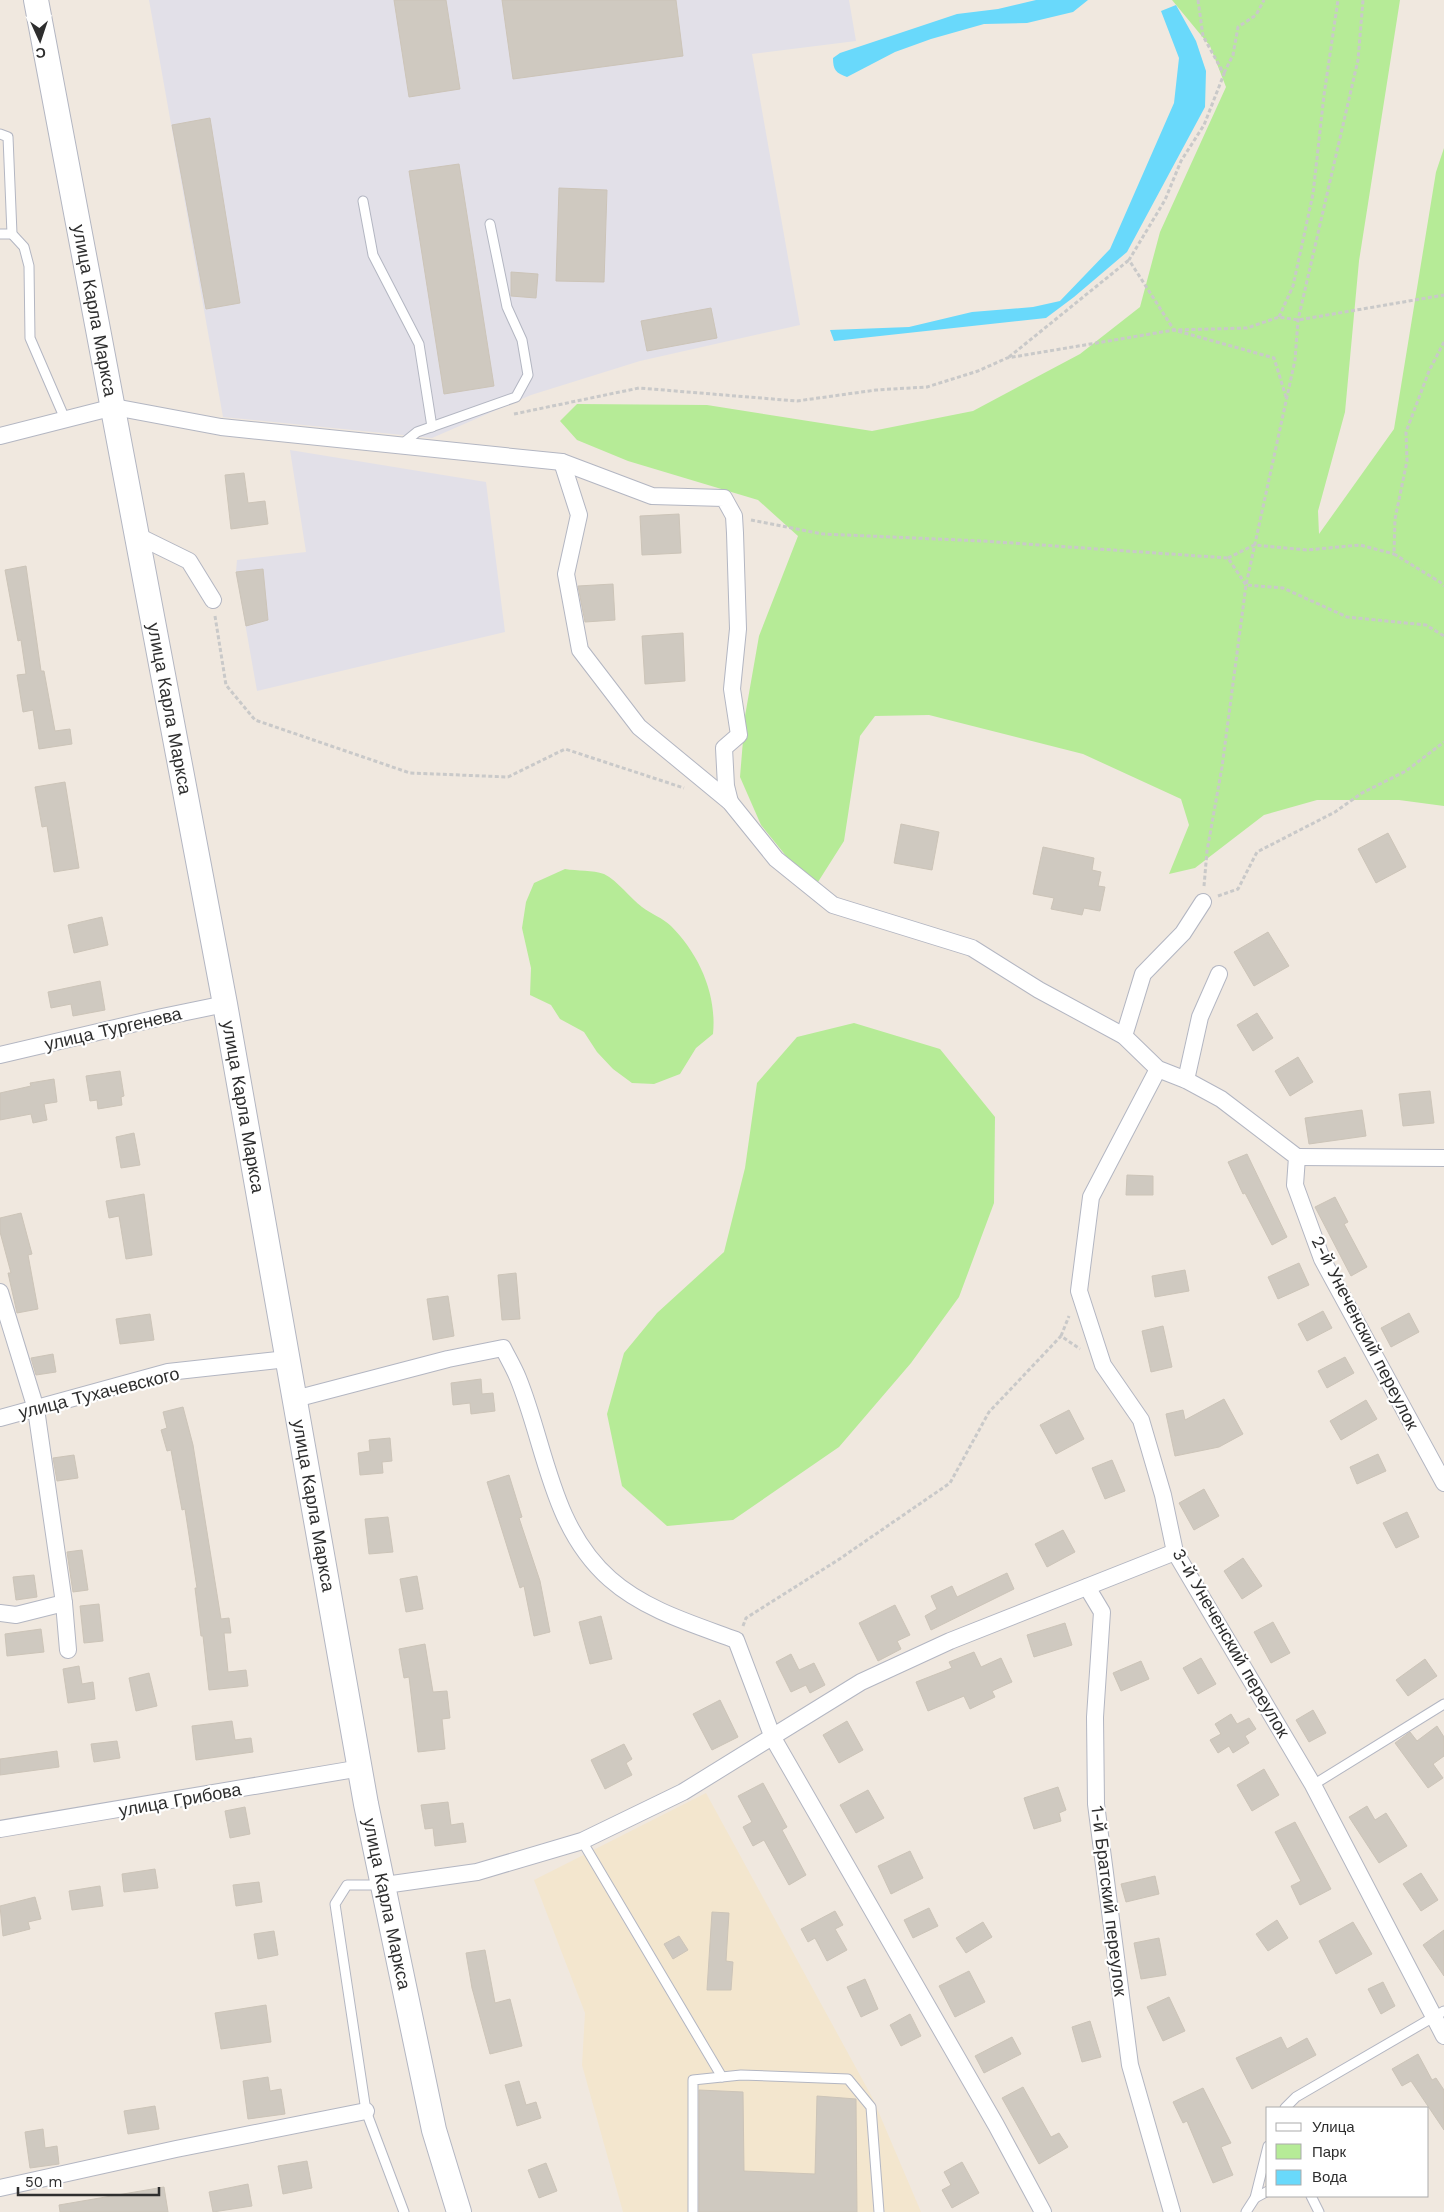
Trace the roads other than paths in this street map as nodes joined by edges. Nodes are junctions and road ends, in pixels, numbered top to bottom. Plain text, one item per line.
1 (36, 0) edge
2 (0, 134) edge
3 (363, 201) dead end
4 (490, 224) dead end
5 (0, 234) edge
6 (12, 234) junction
7 (114, 406) junction
8 (64, 419) junction
9 (432, 426) junction
10 (0, 436) edge
11 (399, 446) junction
12 (562, 462) junction
13 (136, 535) junction
14 (213, 600) road end
15 (730, 802) junction
16 (1203, 902) road end
17 (1219, 974) dead end
18 (226, 1004) junction
19 (1124, 1036) junction
20 (0, 1055) edge
21 (1158, 1068) junction
22 (1186, 1080) junction
23 (1297, 1157) junction
24 (1444, 1158) edge
25 (0, 1292) edge
26 (287, 1360) junction
27 (295, 1398) junction
28 (36, 1409) junction
29 (0, 1418) edge
30 (1444, 1483) edge
31 (1175, 1552) junction
32 (1087, 1588) junction
33 (64, 1603) junction
34 (0, 1613) edge
35 (68, 1650) dead end
36 (1444, 1704) edge
37 (773, 1738) junction
38 (361, 1768) junction
39 (1312, 1785) junction
40 (0, 1829) edge
41 (582, 1841) junction
42 (384, 1885) junction
43 (1439, 2014) edge
44 (1444, 2036) edge
45 (722, 2077) junction
46 (1286, 2107) edge
47 (366, 2111) junction
48 (1266, 2154) edge
49 (0, 2188) edge
50 (1266, 2192) edge
51 (1311, 2197) edge
52 (1255, 2198) junction
53 (404, 2212) edge
54 (459, 2212) edge
55 (692, 2212) edge
56 (879, 2212) edge
57 (1043, 2212) edge
58 (1172, 2212) edge
59 (1246, 2212) edge
60 (1319, 2212) edge

1 - 7 main road, улица Карла Маркса
2 - 6 lane
3 - 9 lane
4 - 9 lane
5 - 6 lane
6 - 8 lane
7 - 8 street
7 - 11 street
7 - 13 main road, улица Карла Маркса
8 - 10 street
9 - 11 lane
11 - 12 street
12 - 15 street
12 - 15 street
13 - 14 street
13 - 18 main road, улица Карла Маркса
15 - 19 street
16 - 19 street
17 - 22 street
18 - 20 street, улица Тургенева
18 - 26 main road, улица Карла Маркса
19 - 21 street
21 - 22 street
21 - 31 street, 3-й Унеченский переулок
22 - 23 street
23 - 24 street
23 - 30 street, 2-й Унеченский переулок
25 - 28 street
26 - 27 main road, улица Карла Маркса
26 - 28 street, улица Тухачевского
27 - 37 street
27 - 38 main road, улица Карла Маркса
28 - 29 street, улица Тухачевского
28 - 33 street
31 - 32 street
31 - 39 street, 3-й Унеченский переулок
32 - 37 street
32 - 58 street, 1-й Братский переулок
33 - 34 street
33 - 35 street
36 - 39 lane
37 - 41 street
37 - 57 street
38 - 40 street, улица Грибова
38 - 42 main road, улица Карла Маркса
39 - 43 street, 3-й Унеченский переулок
41 - 42 street
41 - 45 lane
42 - 47 lane
42 - 54 main road, улица Карла Маркса
43 - 44 street, 3-й Унеченский переулок
43 - 46 lane
45 - 55 lane
45 - 56 lane
47 - 49 street
47 - 53 lane
48 - 52 lane
50 - 52 lane
51 - 60 lane
52 - 59 lane

